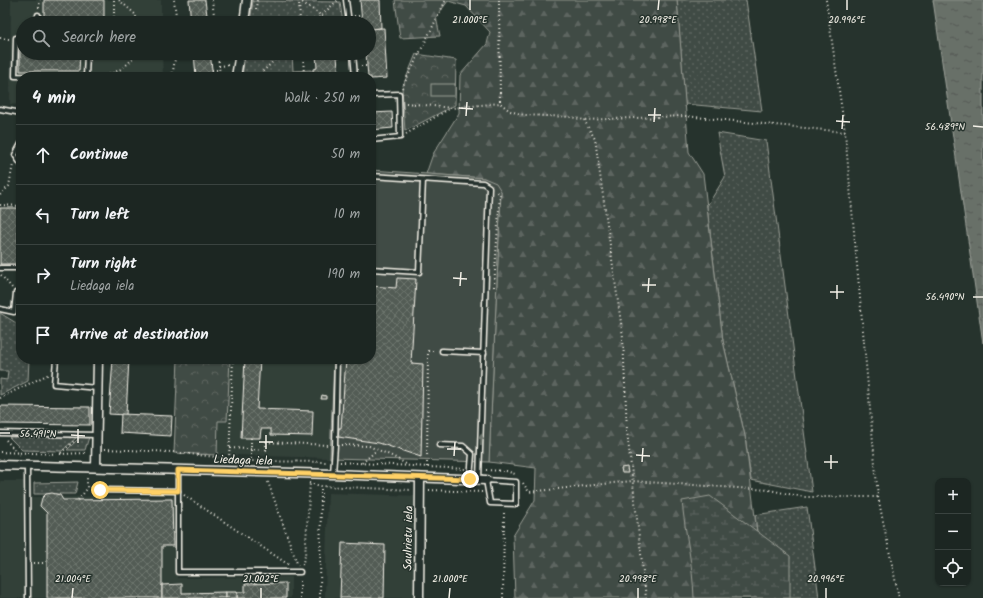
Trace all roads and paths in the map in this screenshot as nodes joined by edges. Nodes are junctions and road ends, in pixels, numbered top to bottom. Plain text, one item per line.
1 (114, 0) edge
2 (119, 0) edge
3 (174, 0) edge
4 (212, 0) edge
5 (247, 0) edge
6 (299, 0) edge
7 (338, 0) edge
8 (346, 0) edge
9 (446, 0) edge
10 (499, 0) edge
11 (826, 0) edge
12 (320, 15) joint
13 (114, 16) edge
14 (136, 16) edge
15 (176, 16) edge
16 (214, 16) edge
17 (245, 16) edge
18 (300, 16) edge
19 (348, 16) edge
20 (356, 16) dead end
21 (361, 16) dead end
22 (16, 38) edge
23 (86, 60) edge
24 (132, 60) edge
25 (175, 60) edge
26 (218, 60) edge
27 (239, 60) edge
28 (275, 60) edge
29 (303, 60) edge
30 (354, 60) edge
31 (363, 66) dead end
32 (367, 66) dead end
33 (212, 70) dead end
34 (219, 70) joint
35 (86, 72) edge
36 (116, 72) edge
37 (173, 72) edge
38 (237, 72) edge
39 (262, 72) edge
40 (304, 72) edge
41 (355, 72) edge
42 (16, 76) edge
43 (399, 94) junction
44 (376, 95) edge
45 (400, 102) junction
46 (500, 103) junction
47 (452, 108) junction
48 (0, 109) edge
49 (16, 112) edge
50 (584, 120) junction
51 (845, 132) junction
52 (400, 137) junction
53 (376, 139) edge
54 (15, 155) edge
55 (376, 176) edge
56 (423, 180) junction
57 (0, 195) edge
58 (0, 206) edge
59 (16, 206) edge
60 (0, 268) edge
61 (16, 268) edge
62 (376, 269) edge
63 (0, 274) edge
64 (16, 293) joint
65 (0, 309) edge
66 (442, 351) joint
67 (484, 353) junction
68 (56, 364) edge
69 (98, 364) edge
70 (233, 364) edge
71 (337, 364) edge
72 (55, 370) junction
73 (97, 388) junction
74 (0, 398) edge
75 (0, 433) edge
76 (80, 435) junction
77 (96, 435) junction
78 (251, 438) dead end
79 (4, 439) dead end
80 (266, 442) dead end
81 (439, 445) dead end
82 (230, 448) junction
83 (97, 449) junction
84 (251, 449) junction
85 (377, 450) dead end
86 (0, 452) edge
87 (17, 452) junction
88 (60, 454) junction
89 (229, 459) junction
90 (251, 461) junction
91 (333, 462) junction
92 (361, 463) junction
93 (0, 465) edge
94 (27, 466) junction
95 (96, 467) junction
96 (427, 467) junction
97 (470, 469) junction
98 (479, 469) junction
99 (178, 470) junction
100 (332, 474) junction
101 (87, 476) dead end
102 (420, 478) junction
103 (470, 479) junction
104 (482, 480) junction
105 (632, 481) junction
106 (268, 482) dead end
107 (310, 483) dead end
108 (100, 490) dead end
109 (420, 490) junction
110 (178, 491) junction
111 (487, 492) junction
112 (878, 497) junction
113 (78, 500) dead end
114 (504, 503) junction
115 (28, 563) junction
116 (47, 563) dead end
117 (300, 572) junction
118 (28, 598) edge
119 (300, 598) edge
120 (320, 598) edge
121 (419, 598) edge
122 (503, 598) edge
123 (646, 598) edge
124 (899, 598) edge

1 - 13 path
2 - 14 path
3 - 15 path
4 - 16 path
5 - 17 street
6 - 12 path
6 - 18 path
7 - 12 path
8 - 19 lane
9 - 43 path
10 - 46 path
11 - 51 path
20 - 21 path
22 - 42 lane
23 - 35 lane
24 - 36 path
25 - 37 path
26 - 34 path
27 - 38 street
28 - 39 path
29 - 40 path
30 - 41 lane
31 - 32 path
33 - 34 path
43 - 44 lane
43 - 45 lane
45 - 47 path
45 - 52 lane
46 - 47 path
46 - 50 path
47 - 52 path
48 - 49 lane
50 - 51 path
50 - 105 path
51 - 112 path
52 - 53 lane
54 - 57 path
55 - 56 lane
56 - 62 lane
56 - 67 lane
58 - 59 path
60 - 61 lane
63 - 64 path
64 - 65 lane
66 - 67 lane
66 - 96 path
98 -> 67 lane
68 - 72 lane
69 - 73 street
70 - 82 path
71 - 91 lane
72 - 73 lane
72 - 74 path
73 - 77 street
75 - 76 lane
76 - 77 lane
76 - 88 path
77 - 83 street
78 - 84 path
79 - 87 path
80 - 84 path
81 - 97 lane
82 - 84 path
82 - 89 path
83 - 88 path
83 - 89 path
83 - 95 street
84 - 90 path
85 - 92 path
86 - 87 path
87 - 88 path
87 - 94 path
89 - 90 path
90 - 91 path
91 - 92 path
91 - 100 lane
92 - 96 path
93 - 94 street, Liedaga iela
94 - 95 street, Liedaga iela
94 - 115 lane
95 - 99 street, Liedaga iela
96 - 97 path
97 - 103 lane
98 - 104 lane
98 - 105 path
99 - 100 street, Liedaga iela
99 - 110 lane
100 - 102 street, Liedaga iela
101 - 113 path
102 - 103 street, Liedaga iela
102 - 109 street, Saulrietu iela
103 - 104 street, Liedaga iela
104 - 111 lane
104 - 114 lane, Liedaga iela
105 - 112 path
105 - 123 path
106 - 117 path
107 - 117 path
108 - 110 lane
109 - 111 path
109 - 120 path
109 - 121 street, Saulrietu iela
110 - 117 path
110 - 117 lane
111 - 114 lane
112 - 124 path
114 - 122 path
115 - 116 path
115 - 118 lane
117 - 119 path

